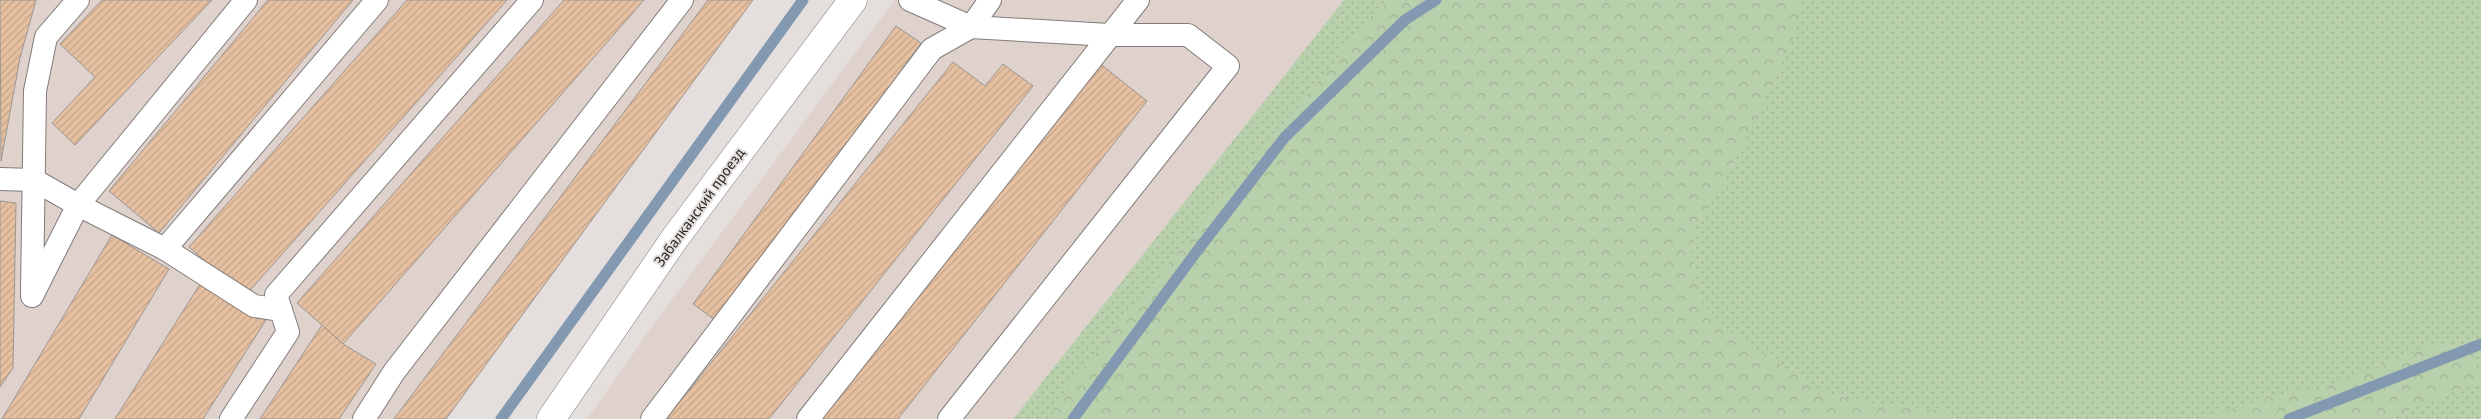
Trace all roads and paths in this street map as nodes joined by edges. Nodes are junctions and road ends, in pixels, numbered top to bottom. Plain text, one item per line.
1 (78, 0) edge
2 (246, 0) edge
3 (377, 0) edge
4 (532, 0) edge
5 (682, 0) edge
6 (853, 0) edge
7 (910, 0) edge
8 (990, 0) edge
9 (1138, 0) edge
10 (971, 27) junction
11 (1109, 35) junction
12 (0, 179) edge
13 (34, 180) junction
14 (78, 205) junction
15 (165, 249) junction
16 (280, 310) junction
17 (231, 419) edge
18 (364, 419) edge
19 (550, 419) edge
20 (652, 419) edge
21 (808, 419) edge
22 (949, 419) edge

1 - 13 lane
2 - 14 lane
3 - 15 lane
4 - 16 lane
5 - 18 lane
6 - 19 street, Забалканский проезд
7 - 10 lane
8 - 10 lane
9 - 11 lane
10 - 11 lane
10 - 20 lane
11 - 21 lane
11 - 22 lane
12 - 13 lane
13 - 14 lane
13 - 14 lane
14 - 15 lane
15 - 16 lane
16 - 17 lane

